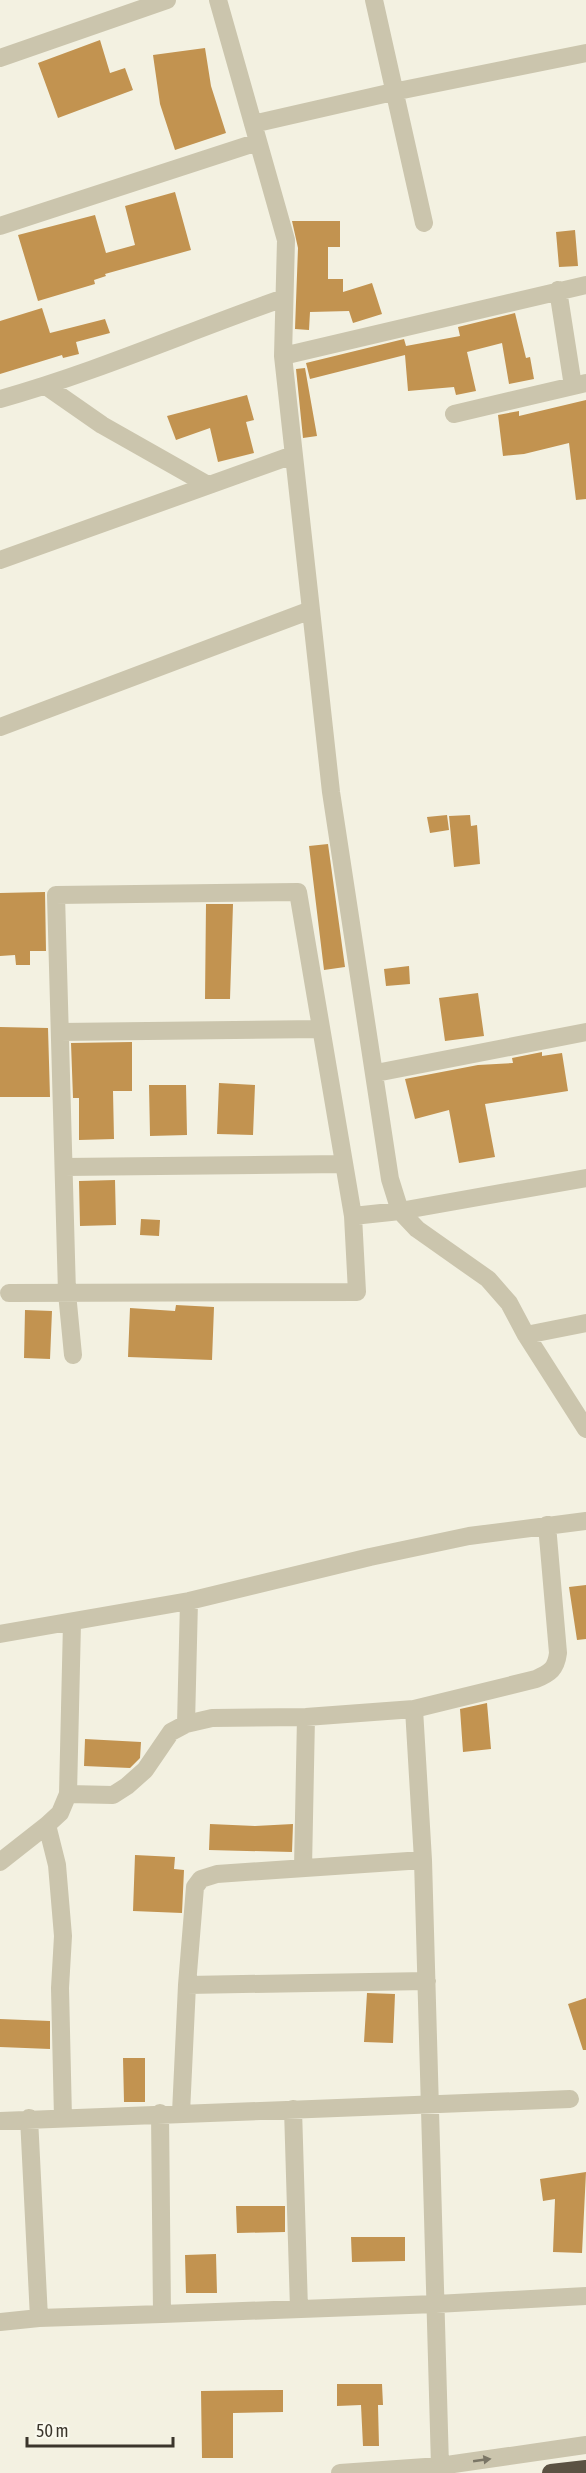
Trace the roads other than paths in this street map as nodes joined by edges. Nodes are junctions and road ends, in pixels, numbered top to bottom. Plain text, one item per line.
1 (167, 0) edge
2 (218, 0) edge
3 (374, 0) edge
4 (586, 53) edge
5 (0, 58) edge
6 (393, 92) junction
7 (253, 124) junction
8 (258, 142) junction
9 (424, 223) dead end
10 (0, 226) edge
11 (586, 285) edge
12 (558, 290) junction
13 (285, 298) junction
14 (283, 356) junction
15 (580, 384) edge
16 (46, 386) junction
17 (0, 399) edge
18 (454, 414) dead end
19 (293, 455) junction
20 (208, 486) junction
21 (0, 560) edge
22 (311, 610) junction
23 (0, 727) edge
24 (321, 1029) junction
25 (60, 1032) junction
26 (586, 1032) edge
27 (376, 1073) junction
28 (344, 1164) junction
29 (64, 1167) junction
30 (586, 1178) edge
31 (400, 1212) junction
32 (353, 1216) junction
33 (9, 1293) dead end
34 (67, 1293) junction
35 (586, 1323) edge
36 (526, 1335) junction
37 (73, 1355) dead end
38 (586, 1429) edge
39 (586, 1521) edge
40 (547, 1525) junction
41 (189, 1601) junction
42 (72, 1623) junction
43 (0, 1634) edge
44 (414, 1709) junction
45 (306, 1717) junction
46 (186, 1724) junction
47 (68, 1794) junction
48 (47, 1826) junction
49 (423, 1860) junction
50 (0, 1862) edge
51 (303, 1868) junction
52 (426, 1982) junction
53 (187, 1985) junction
54 (570, 2099) dead end
55 (430, 2104) junction
56 (293, 2109) junction
57 (160, 2113) junction
58 (180, 2113) junction
59 (29, 2118) junction
60 (63, 2118) junction
61 (0, 2121) edge
62 (586, 2296) edge
63 (436, 2304) junction
64 (299, 2309) junction
65 (162, 2314) junction
66 (39, 2318) junction
67 (0, 2322) edge
68 (586, 2445) edge
69 (440, 2466) junction
70 (586, 2469) edge
71 (340, 2473) edge
72 (550, 2473) edge

1 - 5 street
2 - 7 street
3 - 6 street
4 - 6 street
6 - 7 street
6 - 9 street
7 - 8 street
8 - 10 street
8 - 13 street
11 - 12 street
12 - 14 street
12 - 15 street
13 - 14 street
13 - 16 street
14 - 19 street
15 - 18 street
16 - 17 street
16 - 20 street
19 - 20 street
19 - 22 street
20 - 21 street
22 - 23 street
22 - 27 street
24 - 25 street
24 - 25 street
24 - 28 street
25 - 29 street
26 - 27 street
27 - 31 street
28 - 29 street
28 - 32 street
29 - 34 street
30 - 31 street
31 - 32 street
31 - 36 street
32 - 34 street
33 - 34 street
34 - 37 street
35 - 36 street
36 - 38 street
39 - 40 street
40 - 41 street
40 - 44 street
41 - 42 street
41 - 46 street
42 - 43 street
42 - 47 street
44 - 45 street
44 - 49 street
45 - 46 street
45 - 51 street
46 - 47 street
47 - 48 street
48 - 50 street
48 - 60 street
49 - 51 street
49 - 52 street
51 - 53 street
52 - 53 street
52 - 55 street
53 - 58 street
54 - 55 street
55 - 56 street
55 - 63 street
56 - 58 street
56 - 64 street
57 - 58 street
57 - 60 street
57 - 65 street
59 - 60 street
59 - 61 street
59 - 66 street
62 - 63 street
63 - 64 street
63 - 69 street
64 - 65 street
65 - 66 street
66 - 67 street
69 -> 68 street
69 - 71 street
70 - 72 highway

